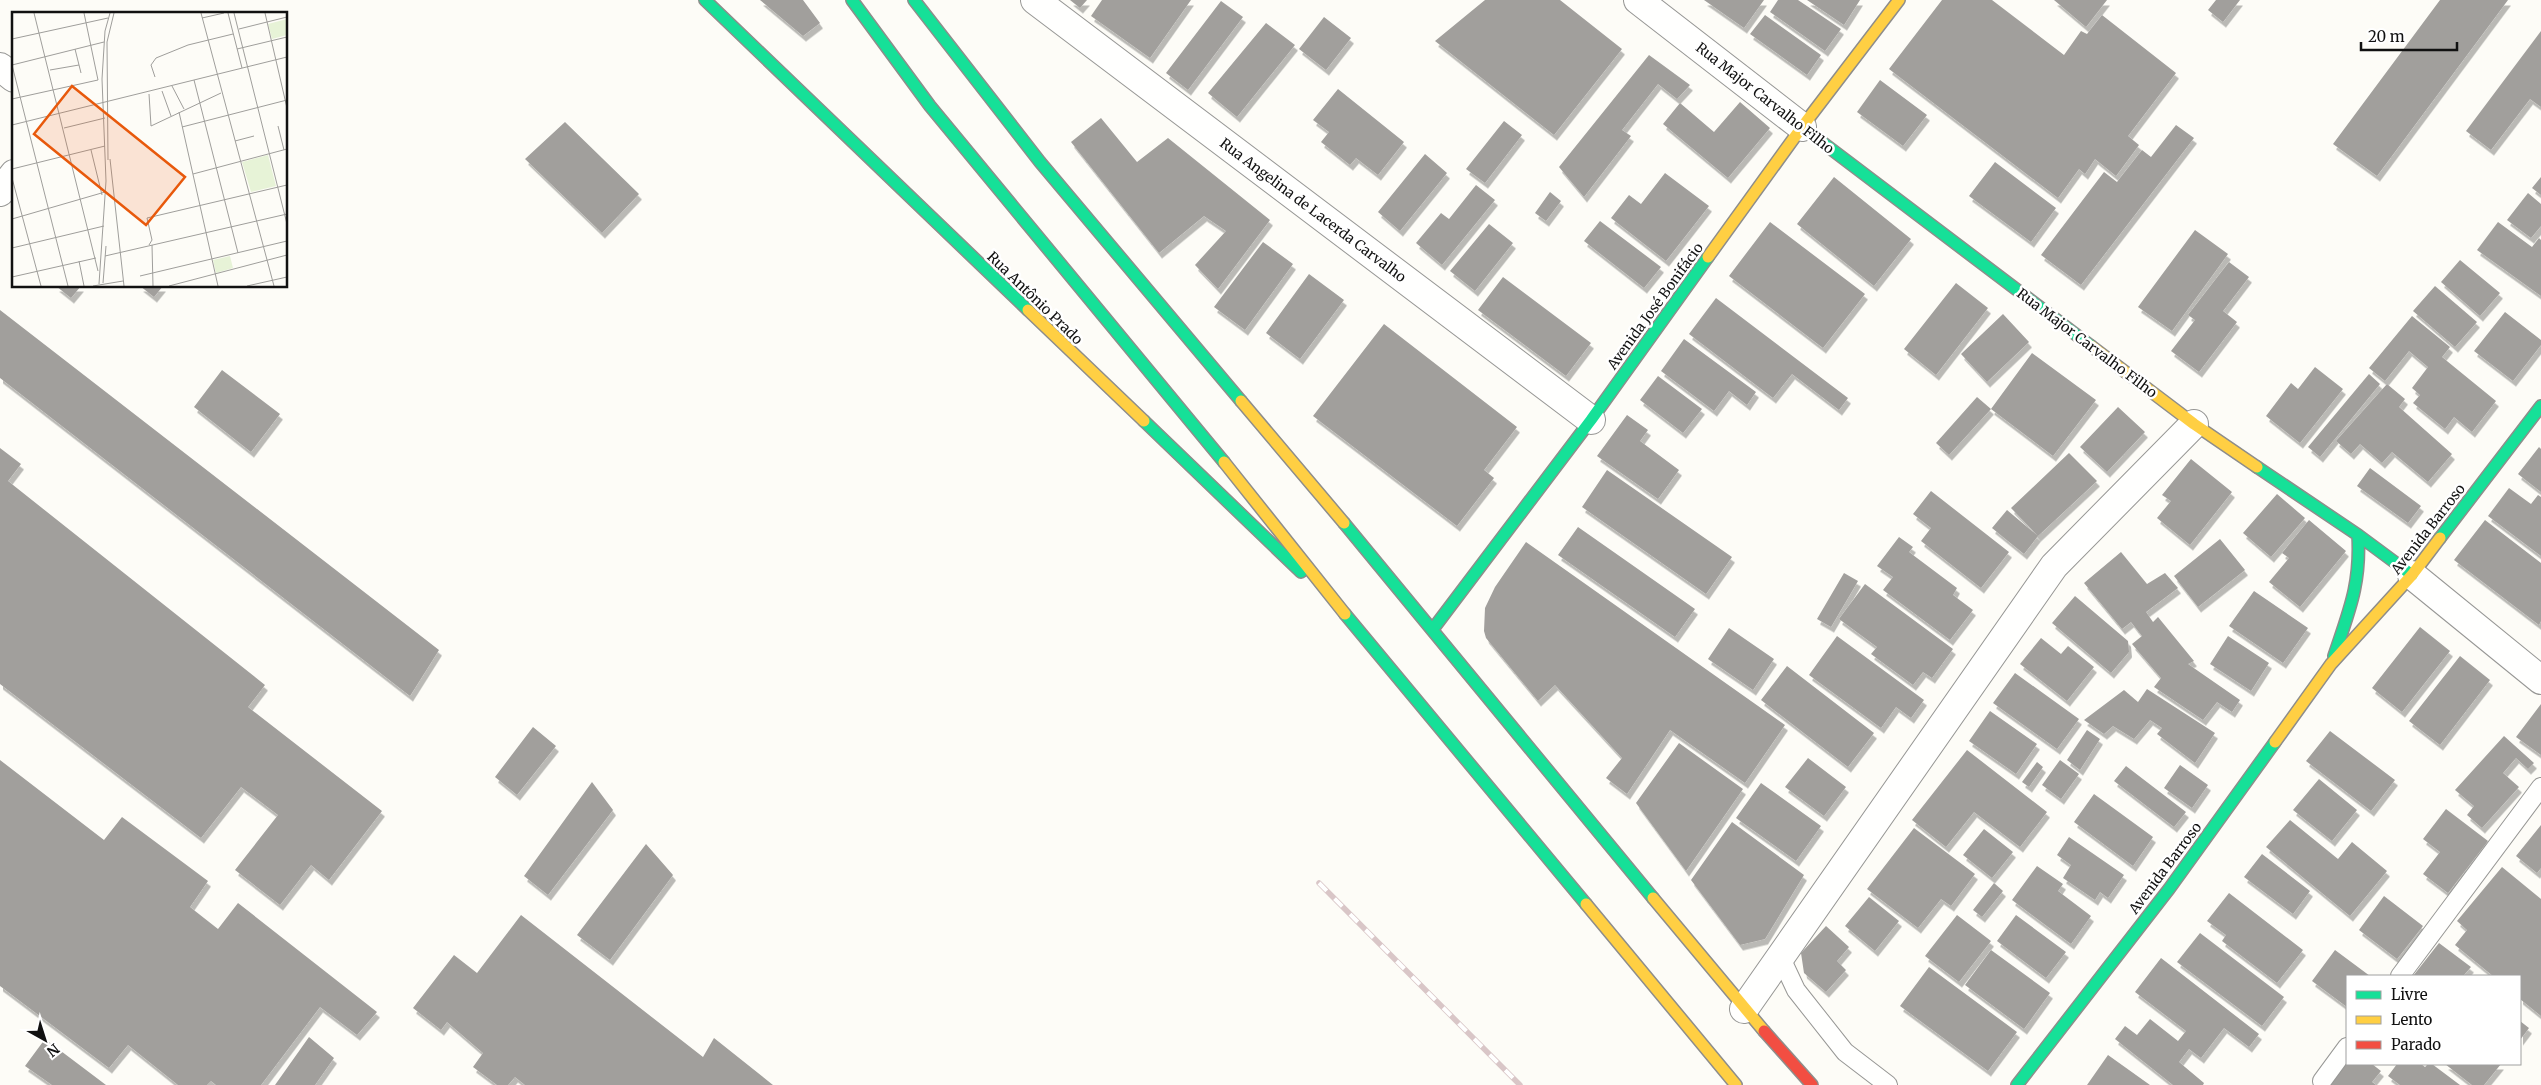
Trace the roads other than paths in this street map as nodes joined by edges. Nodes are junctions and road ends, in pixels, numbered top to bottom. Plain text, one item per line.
1 (704, 0) edge
2 (852, 0) edge
3 (1035, 0) edge
4 (1638, 0) edge
5 (1900, 0) edge
6 (916, 1) edge
7 (0, 67) edge
8 (12, 76) edge
9 (1802, 127) junction
10 (12, 177) edge
11 (0, 192) edge
12 (2541, 406) edge
13 (1591, 420) junction
14 (2194, 424) junction
15 (2358, 535) junction
16 (2412, 575) junction
17 (1346, 615) junction
18 (1434, 629) junction
19 (2331, 664) junction
20 (2541, 680) edge
21 (2541, 787) edge
22 (1781, 958) junction
23 (2401, 975) edge
24 (1744, 1009) junction
25 (2346, 1048) edge
26 (2322, 1081) dead end
27 (1736, 1085) edge
28 (1812, 1085) edge
29 (1888, 1085) edge
30 (2016, 1085) edge

1 - 17 main road, Rua Antônio Prado
2 - 17 main road
3 - 13 street, Rua Angelina de Lacerda Carvalho
4 - 9 street, Rua Major Carvalho Filho
5 - 9 main road, Avenida José Bonifácio
6 - 18 main road
7 - 8 street
9 - 13 main road, Avenida José Bonifácio
9 - 14 main road, Rua Major Carvalho Filho
10 - 11 street
12 - 16 main road, Avenida Barroso
13 - 18 main road, Avenida José Bonifácio
14 - 15 main road, Rua Major Carvalho Filho
14 - 22 street
15 - 16 main road, Rua Major Carvalho Filho
15 - 19 main road, Avenida Barroso
16 - 19 main road, Avenida Barroso
16 - 20 street, Rua Major Carvalho Filho
17 - 27 main road
18 - 24 main road
19 - 30 main road, Avenida Barroso
21 - 23 lane
22 - 24 street
22 - 29 lane
24 - 28 main road
25 - 26 lane

